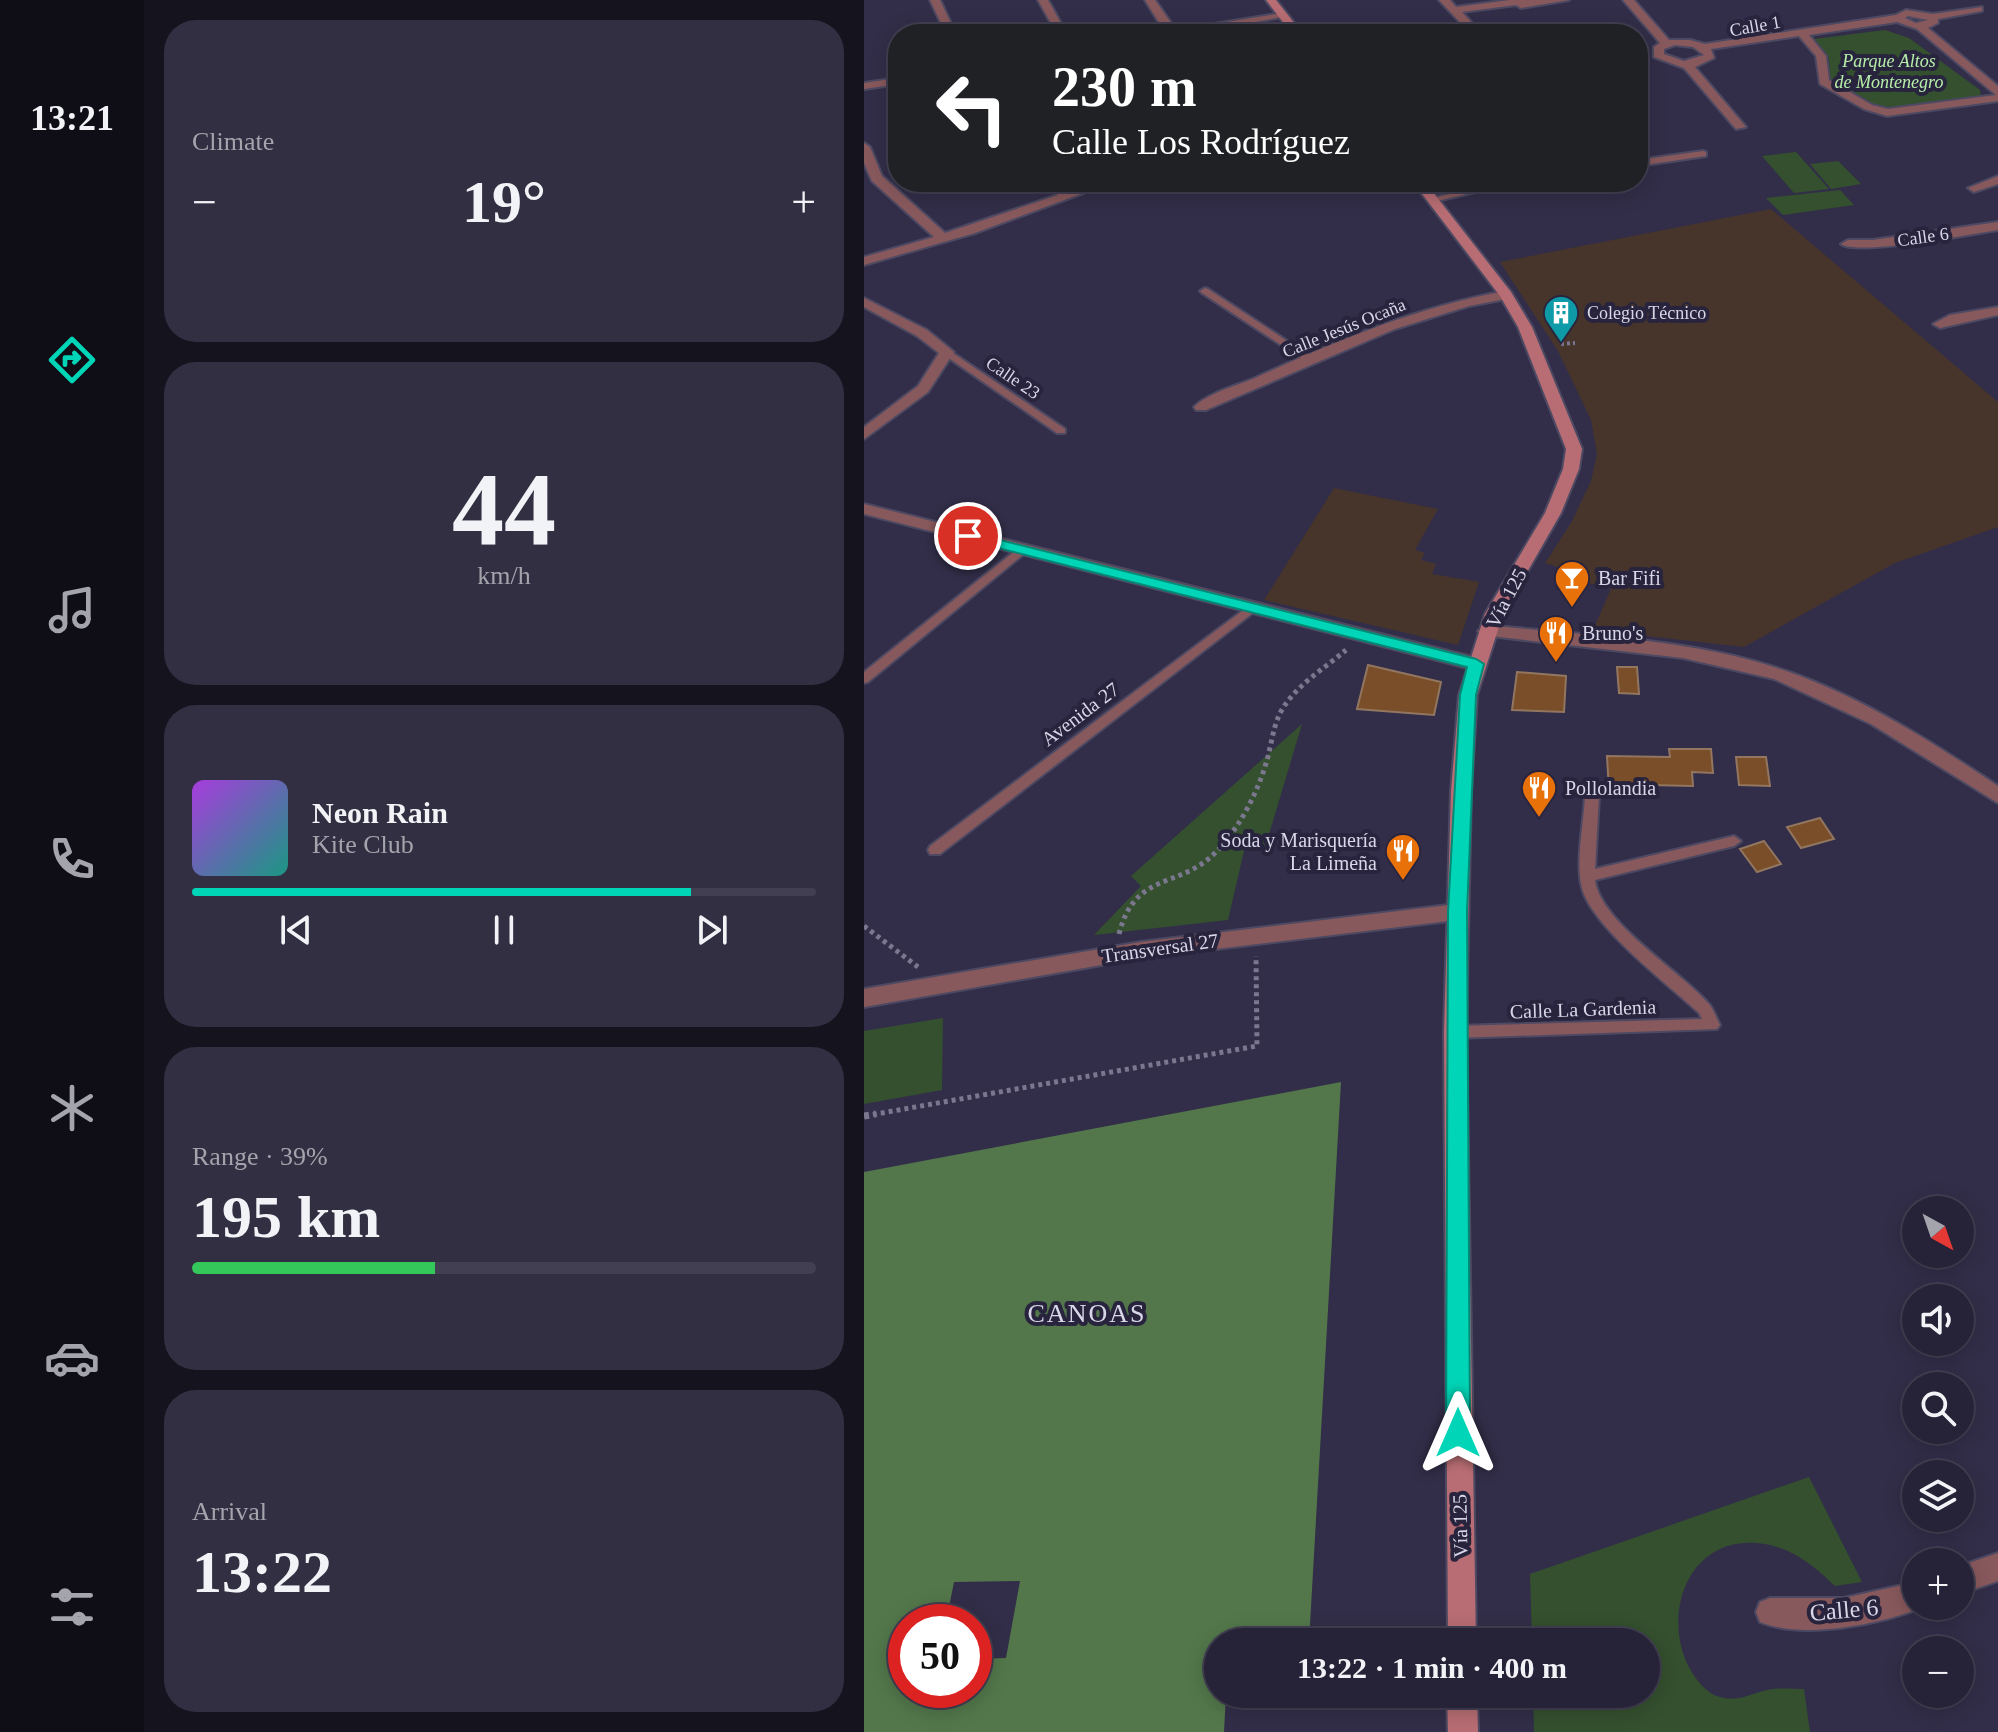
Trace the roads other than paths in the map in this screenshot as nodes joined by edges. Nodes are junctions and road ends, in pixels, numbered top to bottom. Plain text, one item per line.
1 (935, 0) edge
2 (1043, 0) edge
3 (1150, 0) edge
4 (1271, 0) edge
5 (1444, 0) edge
6 (1535, 0) edge
7 (1564, 0) edge
8 (1628, 0) edge
9 (1518, 2) junction
10 (1978, 9) dead end
11 (1454, 10) junction
12 (1285, 18) junction
13 (1901, 20) junction
14 (1932, 20) junction
15 (946, 24) edge
16 (1056, 24) edge
17 (1166, 24) edge
18 (1243, 24) edge
19 (1253, 24) edge
20 (1290, 24) edge
21 (1467, 24) edge
22 (1919, 26) junction
23 (1803, 33) junction
24 (1667, 44) junction
25 (1707, 49) junction
26 (1687, 64) junction
27 (1998, 75) edge
28 (888, 80) edge
29 (864, 84) edge
30 (1998, 92) edge
31 (1998, 98) edge
32 (1740, 127) dead end
33 (864, 147) edge
34 (1703, 154) dead end
35 (1648, 162) edge
36 (1998, 180) edge
37 (1974, 188) dead end
38 (888, 189) edge
39 (892, 192) edge
40 (1061, 192) edge
41 (1078, 192) edge
42 (1427, 192) edge
43 (1466, 192) edge
44 (1067, 196) junction
45 (1433, 199) junction
46 (1998, 226) edge
47 (943, 238) junction
48 (1848, 244) dead end
49 (864, 261) edge
50 (1205, 291) dead end
51 (1506, 295) junction
52 (864, 302) edge
53 (1998, 311) edge
54 (1981, 314) junction
55 (1940, 324) dead end
56 (1998, 327) edge
57 (947, 352) junction
58 (1311, 360) junction
59 (1201, 407) dead end
60 (1061, 431) dead end
61 (864, 434) edge
62 (864, 509) edge
63 (1021, 550) junction
64 (1250, 609) junction
65 (1487, 631) junction
66 (1476, 664) junction
67 (864, 679) edge
68 (1592, 796) dead end
69 (1998, 796) edge
70 (1734, 841) dead end
71 (935, 850) dead end
72 (1589, 876) junction
73 (1457, 912) junction
74 (864, 998) edge
75 (1455, 1032) junction
76 (1998, 1567) edge
77 (1974, 1575) edge
78 (1902, 1601) edge
79 (1770, 1612) dead end
80 (1462, 1628) edge
81 (1462, 1708) edge
82 (1463, 1732) edge

1 - 15 street
2 - 16 street
3 - 17 street
4 - 12 main road
5 - 11 street
6 - 9 street
7 - 9 street
8 - 24 street
9 - 11 street
10 - 14 street
11 - 21 street
12 - 18 street
12 - 19 street
12 - 20 main road
13 - 14 street
13 - 22 street
13 - 23 street, Calle 1
14 - 22 street
14 - 27 street
22 - 30 street
23 - 25 street, Calle 1
23 - 31 street
24 - 25 street
24 - 26 street
25 - 26 street
26 - 32 street
28 - 29 street
33 - 38 street
34 - 35 lane
36 - 37 street
39 - 47 street
40 - 44 street
41 - 44 street
42 - 45 main road, Vía 125
43 - 45 lane
44 - 47 street
45 - 51 main road, Vía 125
46 - 48 street, Calle 6
47 - 49 street
50 - 58 lane
51 - 58 street, Calle Jesús Ocaña
51 - 65 main road, Vía 125
52 - 57 street
53 - 54 street
54 - 55 street
54 - 56 street
57 - 60 lane, Calle 23
57 - 61 street
58 - 59 street, Calle Jesús Ocaña
62 - 63 street
63 - 64 street
63 - 67 lane
64 - 66 street
64 - 71 lane, Avenida 27
65 - 66 main road, Vía 125
65 - 69 street
66 - 73 main road, Vía 125
68 - 72 lane
70 - 72 lane
72 - 75 lane, Calle La Gardenia
73 - 74 street, Transversal 27
73 - 75 main road, Vía 125
75 - 80 main road, Vía 125
76 - 77 street
78 - 79 street, Calle 6
81 - 82 main road

